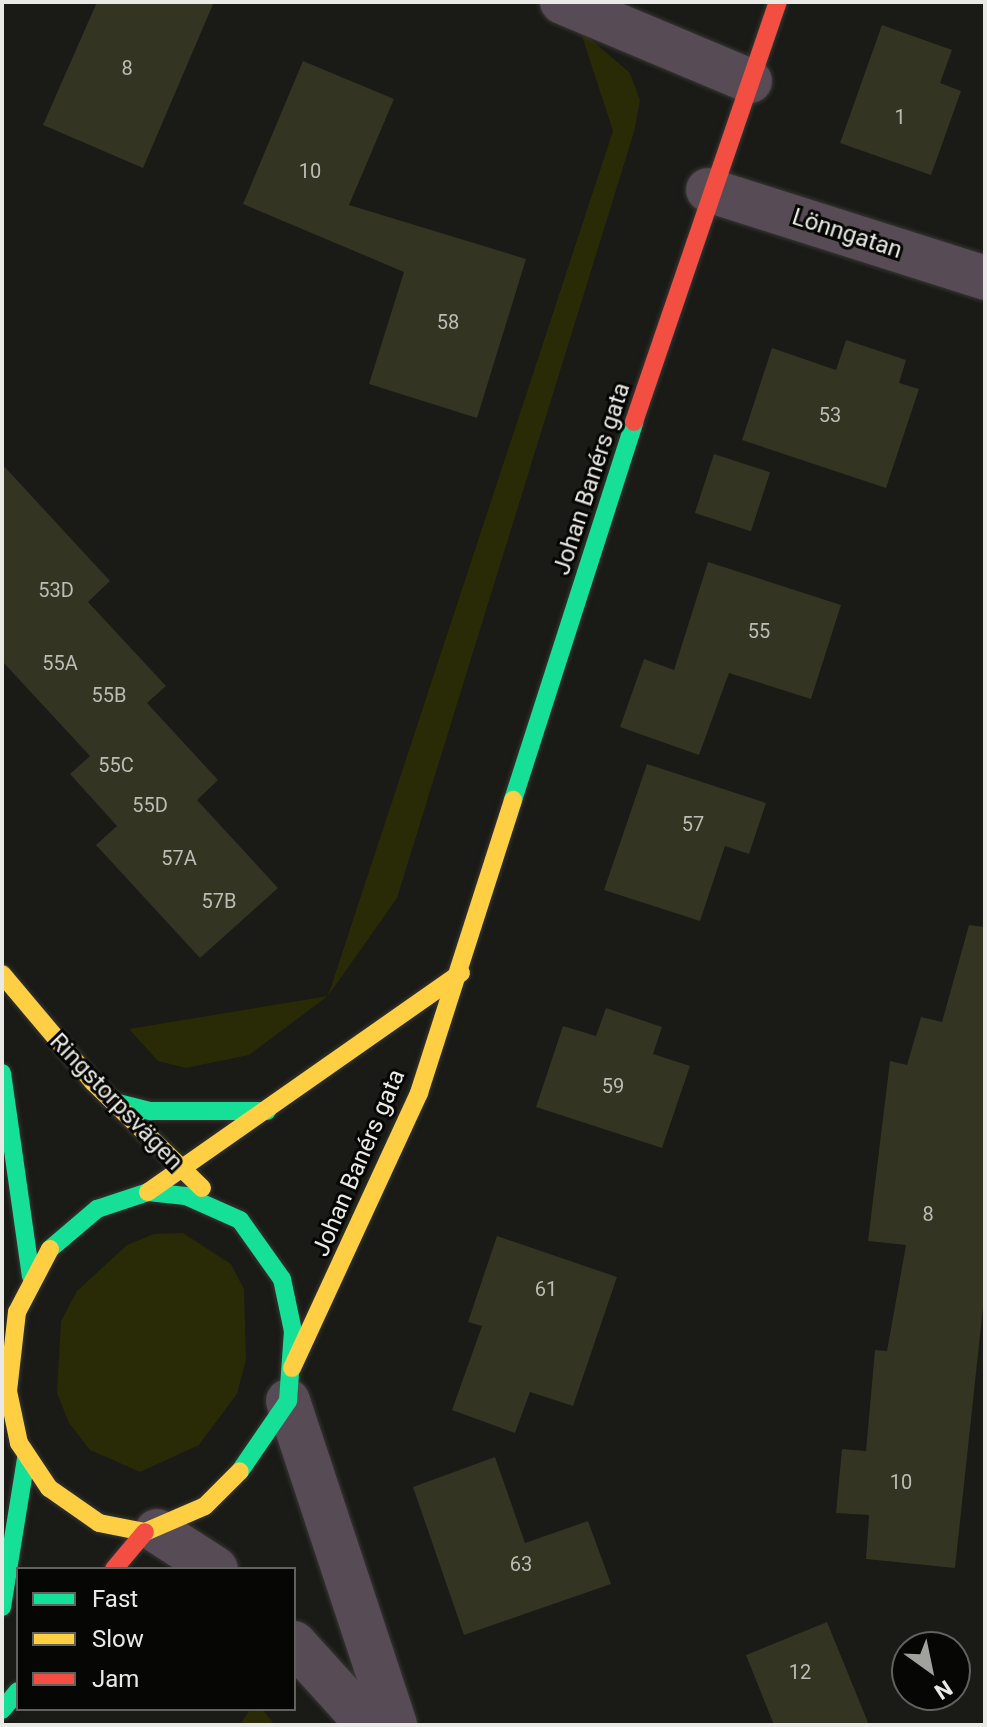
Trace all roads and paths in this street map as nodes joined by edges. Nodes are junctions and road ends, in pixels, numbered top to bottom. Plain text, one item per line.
1 (562, 2) edge
2 (778, 2) edge
3 (750, 81) junction
4 (708, 190) junction
5 (985, 278) edge
6 (461, 973) junction
7 (2, 974) edge
8 (2, 1073) edge
9 (114, 1102) junction
10 (267, 1111) junction
11 (182, 1171) junction
12 (148, 1192) junction
13 (240, 1220) junction
14 (20, 1288) edge
15 (290, 1385) junction
16 (16, 1444) edge
17 (151, 1532) junction
18 (116, 1567) edge
19 (212, 1567) edge
20 (2, 1607) edge
21 (296, 1645) edge
22 (16, 1693) edge
23 (2, 1710) edge
24 (368, 1725) edge
25 (395, 1725) edge

1 - 3 street
2 - 3 street, Johan Banérs gata
3 - 4 street, Johan Banérs gata
4 - 5 street, Lönngatan
4 - 6 street, Johan Banérs gata
6 - 10 street, Johan Banérs gata
6 - 15 street, Johan Banérs gata
7 - 9 street, Ringstorpsvägen
8 - 14 street
9 - 10 street
9 - 11 street, Ringstorpsvägen
10 - 11 street, Johan Banérs gata
11 - 12 street, Johan Banérs gata
11 - 13 street, Ringstorpsvägen
12 - 13 street
12 - 14 street
13 - 15 street, Ringstorpsvägen
14 - 16 street
15 - 17 street, Johan Banérs gata
15 - 25 street
16 - 17 street
16 - 20 street
17 - 18 street
17 - 19 street
21 - 24 street
22 - 23 street

